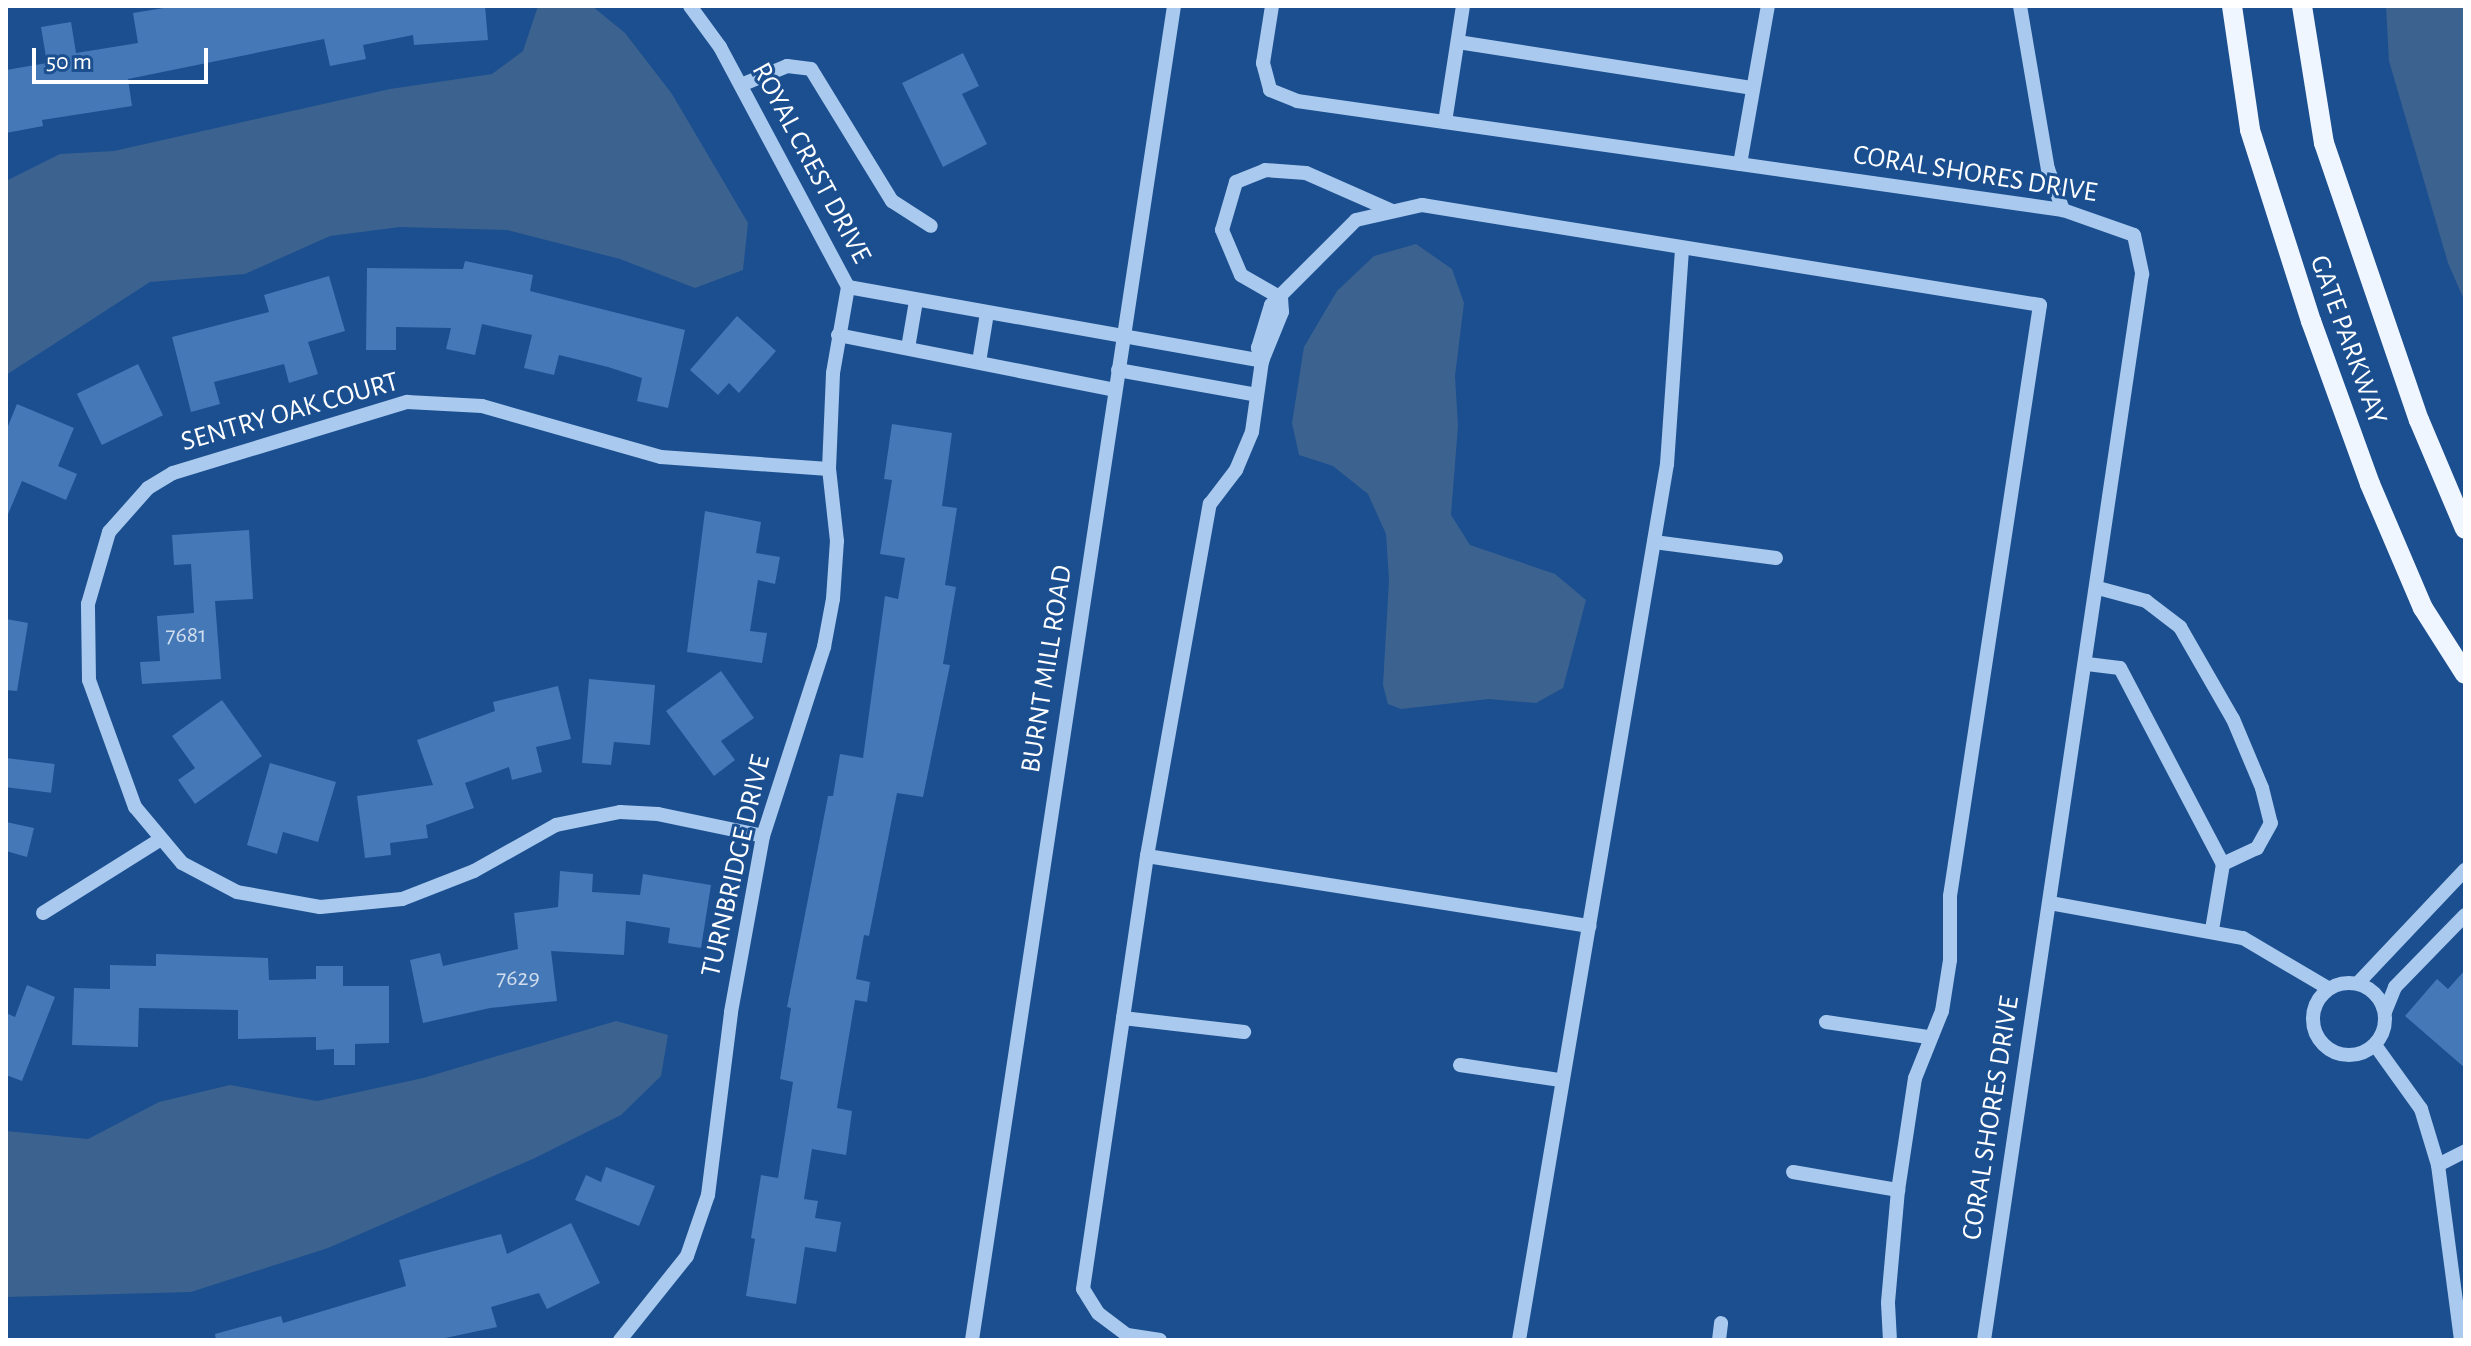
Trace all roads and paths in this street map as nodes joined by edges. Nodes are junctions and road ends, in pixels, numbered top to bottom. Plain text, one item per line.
1 (690, 6) edge
2 (1174, 6) edge
3 (1272, 6) edge
4 (1463, 6) edge
5 (1768, 6) edge
6 (2020, 6) edge
7 (2232, 6) edge
8 (2302, 6) edge
9 (1458, 42) junction
10 (741, 85) junction
11 (1751, 88) junction
12 (1445, 122) junction
13 (1740, 164) junction
14 (2063, 210) junction
15 (1392, 211) junction
16 (931, 226) dead end
17 (1682, 249) junction
18 (848, 287) junction
19 (1281, 298) junction
20 (916, 301) junction
21 (987, 313) junction
22 (838, 335) junction
23 (1123, 337) junction
24 (908, 348) junction
25 (1262, 361) junction
26 (979, 362) junction
27 (1118, 370) junction
28 (1115, 390) junction
29 (1257, 395) junction
30 (829, 469) junction
31 (2465, 529) edge
32 (1654, 542) junction
33 (1776, 558) dead end
34 (2098, 588) junction
35 (2087, 664) junction
36 (2465, 674) edge
37 (763, 836) junction
38 (158, 841) junction
39 (1147, 856) junction
40 (2223, 864) junction
41 (2465, 870) edge
42 (2050, 903) junction
43 (43, 913) dead end
44 (2465, 915) edge
45 (1590, 926) junction
46 (2212, 930) junction
47 (2358, 983) junction
48 (2328, 988) junction
49 (2385, 1012) junction
50 (1123, 1018) junction
51 (1826, 1022) dead end
52 (1244, 1032) dead end
53 (1928, 1037) junction
54 (2375, 1045) junction
55 (1460, 1065) dead end
56 (1559, 1080) junction
57 (2465, 1151) edge
58 (2438, 1165) junction
59 (1793, 1172) dead end
60 (1898, 1190) junction
61 (1721, 1323) dead end
62 (620, 1340) edge
63 (972, 1340) edge
64 (1160, 1340) edge
65 (1519, 1340) edge
66 (1719, 1340) edge
67 (1890, 1340) edge
68 (1984, 1340) edge
69 (2461, 1340) edge

1 - 10 street, ROYAL CREST DRIVE
2 - 23 street, BURNT MILL ROAD
3 - 12 street, CORAL SHORES DRIVE
4 - 9 street
5 - 11 street
6 - 14 street
7 - 36 main road, GATE PARKWAY
8 - 31 main road, GATE PARKWAY
9 - 11 street
9 - 12 street
10 - 16 street
10 - 18 street, ROYAL CREST DRIVE
11 - 13 street
12 - 13 street, CORAL SHORES DRIVE
13 - 14 street, CORAL SHORES DRIVE
14 - 34 street, CORAL SHORES DRIVE
15 - 17 street
15 - 19 street
15 - 19 street
17 - 32 street
17 - 53 street
18 - 20 street, ROYAL CREST DRIVE
18 - 22 street, TURNBRIDGE DRIVE
19 - 25 street
20 - 21 street, ROYAL CREST DRIVE
20 - 24 street
21 - 23 street, ROYAL CREST DRIVE
21 - 26 street
22 - 24 street
22 - 30 street, TURNBRIDGE DRIVE
23 - 25 street, ROYAL CREST DRIVE
23 - 27 street, BURNT MILL ROAD
24 - 26 street
25 - 29 street
26 - 28 street
27 - 28 street, BURNT MILL ROAD
27 - 29 street
28 - 63 street, BURNT MILL ROAD
29 - 39 street
30 - 37 street, TURNBRIDGE DRIVE
30 - 38 street, SENTRY OAK COURT
32 - 33 street
32 - 45 street
34 - 35 street, CORAL SHORES DRIVE
34 - 40 street
35 - 40 street
35 - 42 street, CORAL SHORES DRIVE
37 - 38 street, SENTRY OAK COURT
37 - 62 street, TURNBRIDGE DRIVE
38 - 43 street
39 - 45 street
39 - 50 street
40 - 46 street
41 - 47 street
42 - 46 street
42 - 68 street, CORAL SHORES DRIVE
44 - 49 street
45 - 56 street
46 - 48 street
47 - 48 street
47 - 49 street
48 - 54 street
49 - 54 street
50 - 52 street
50 - 64 street
51 - 53 street
53 - 60 street
54 - 58 street
55 - 56 street
56 - 65 street
57 - 58 street
58 - 69 street
59 - 60 street
60 - 67 street
61 - 66 street

